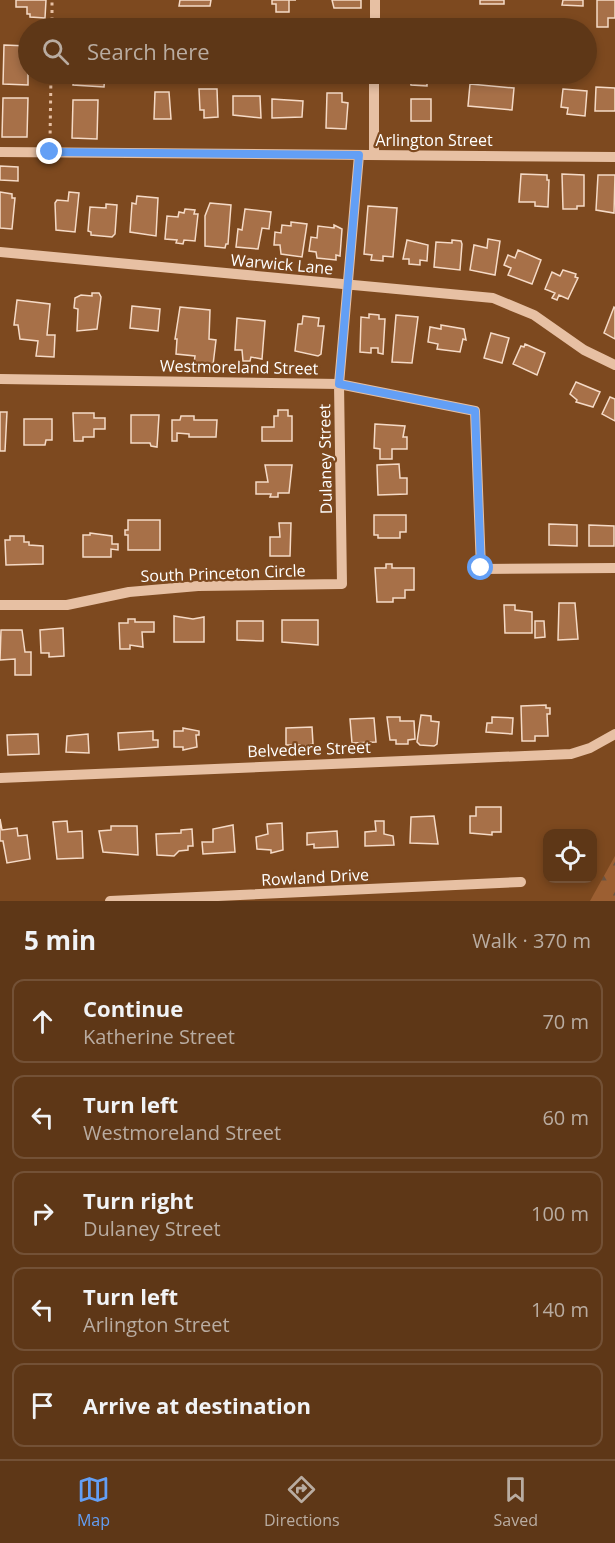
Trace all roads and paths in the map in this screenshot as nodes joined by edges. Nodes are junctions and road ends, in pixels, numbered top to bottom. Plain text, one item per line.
1 (52, 0) edge
2 (375, 0) edge
3 (52, 18) edge
4 (375, 18) edge
5 (51, 84) edge
6 (374, 84) edge
7 (50, 144) dead end
8 (0, 152) edge
9 (359, 155) junction
10 (374, 155) junction
11 (615, 157) edge
12 (0, 252) edge
13 (348, 285) junction
14 (615, 365) edge
15 (0, 379) edge
16 (339, 384) junction
17 (615, 568) edge
18 (342, 584) joint
19 (0, 606) edge
20 (615, 734) edge
21 (0, 778) edge
22 (520, 882) dead end
23 (171, 900) edge
24 (110, 901) edge

1 - 3 path
2 - 4 street
5 - 7 path
6 - 10 street
8 - 9 street, Arlington Street
9 - 10 street, Arlington Street
9 - 13 street, Dulaney Street
10 - 11 street, Arlington Street
12 - 13 street, Warwick Lane
13 - 14 street, Warwick Lane
13 - 16 street, Dulaney Street
15 - 16 street, Westmoreland Street
16 - 17 street, Westmoreland Street
16 - 18 street, Dulaney Street
18 - 19 street, South Princeton Circle
20 - 21 street, Belvedere Street
22 - 23 street, Rowland Drive
23 - 24 street, Rowland Drive

